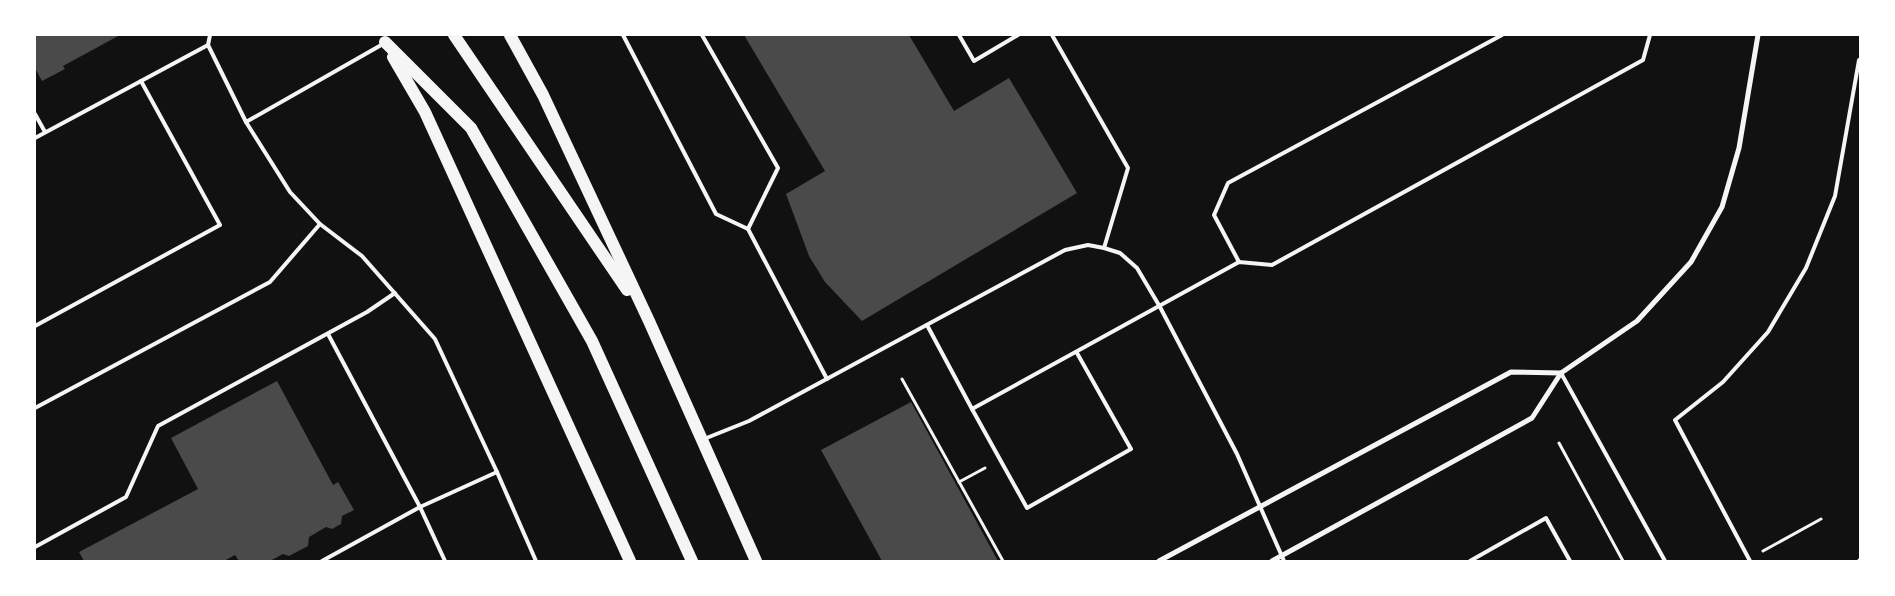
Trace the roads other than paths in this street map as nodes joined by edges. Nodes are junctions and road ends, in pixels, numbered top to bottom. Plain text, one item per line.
1 (210, 35) edge
2 (454, 35) edge
3 (510, 35) edge
4 (623, 35) edge
5 (702, 35) edge
6 (959, 35) edge
7 (1018, 35) edge
8 (1052, 35) edge
9 (1502, 35) edge
10 (1650, 35) edge
11 (1758, 35) edge
12 (383, 38) edge
13 (208, 45) junction
14 (1860, 59) edge
15 (141, 81) junction
16 (35, 114) edge
17 (246, 122) junction
18 (46, 132) junction
19 (35, 138) edge
20 (320, 224) junction
21 (748, 230) junction
22 (1104, 248) junction
23 (1239, 262) junction
24 (395, 293) junction
25 (1160, 307) junction
26 (649, 321) junction
27 (35, 326) edge
28 (927, 326) junction
29 (328, 334) junction
30 (1077, 353) junction
31 (1560, 373) junction
32 (827, 379) junction
33 (35, 408) edge
34 (972, 409) junction
35 (702, 440) junction
36 (497, 472) junction
37 (1260, 506) junction
38 (420, 507) junction
39 (35, 547) edge
40 (1283, 558) edge
41 (1750, 560) edge
42 (322, 561) edge
43 (445, 561) edge
44 (536, 561) edge
45 (630, 561) edge
46 (692, 561) edge
47 (756, 561) edge
48 (1159, 561) edge
49 (1272, 561) edge
50 (1470, 561) edge
51 (1570, 561) edge
52 (1665, 561) edge

1 - 13 lane
2 - 26 main road
3 - 26 main road
4 - 21 lane
5 - 21 lane
6 - 7 lane
8 - 22 lane
9 - 23 lane
10 - 23 lane
11 - 31 street
12 - 17 lane
12 - 45 main road
12 - 46 main road
13 - 15 lane
13 - 17 lane
14 - 41 lane
15 - 18 lane
15 - 27 lane
16 - 18 lane
17 - 20 lane
18 - 19 lane
20 - 24 lane
20 - 33 lane
21 - 32 lane
22 - 25 lane
22 - 28 lane
23 - 25 lane
24 - 29 lane
24 - 36 lane
25 - 30 lane
25 - 37 lane
26 - 35 main road
28 - 32 lane
28 - 34 lane
29 - 38 lane
29 - 39 lane
30 - 34 lane
30 - 34 lane
31 - 37 street
31 - 40 street
31 - 52 lane
32 - 35 lane
35 - 47 main road
36 - 38 lane
36 - 44 lane
37 - 40 lane
37 - 48 street
38 - 42 lane
38 - 43 lane
40 - 49 street
50 - 51 lane

